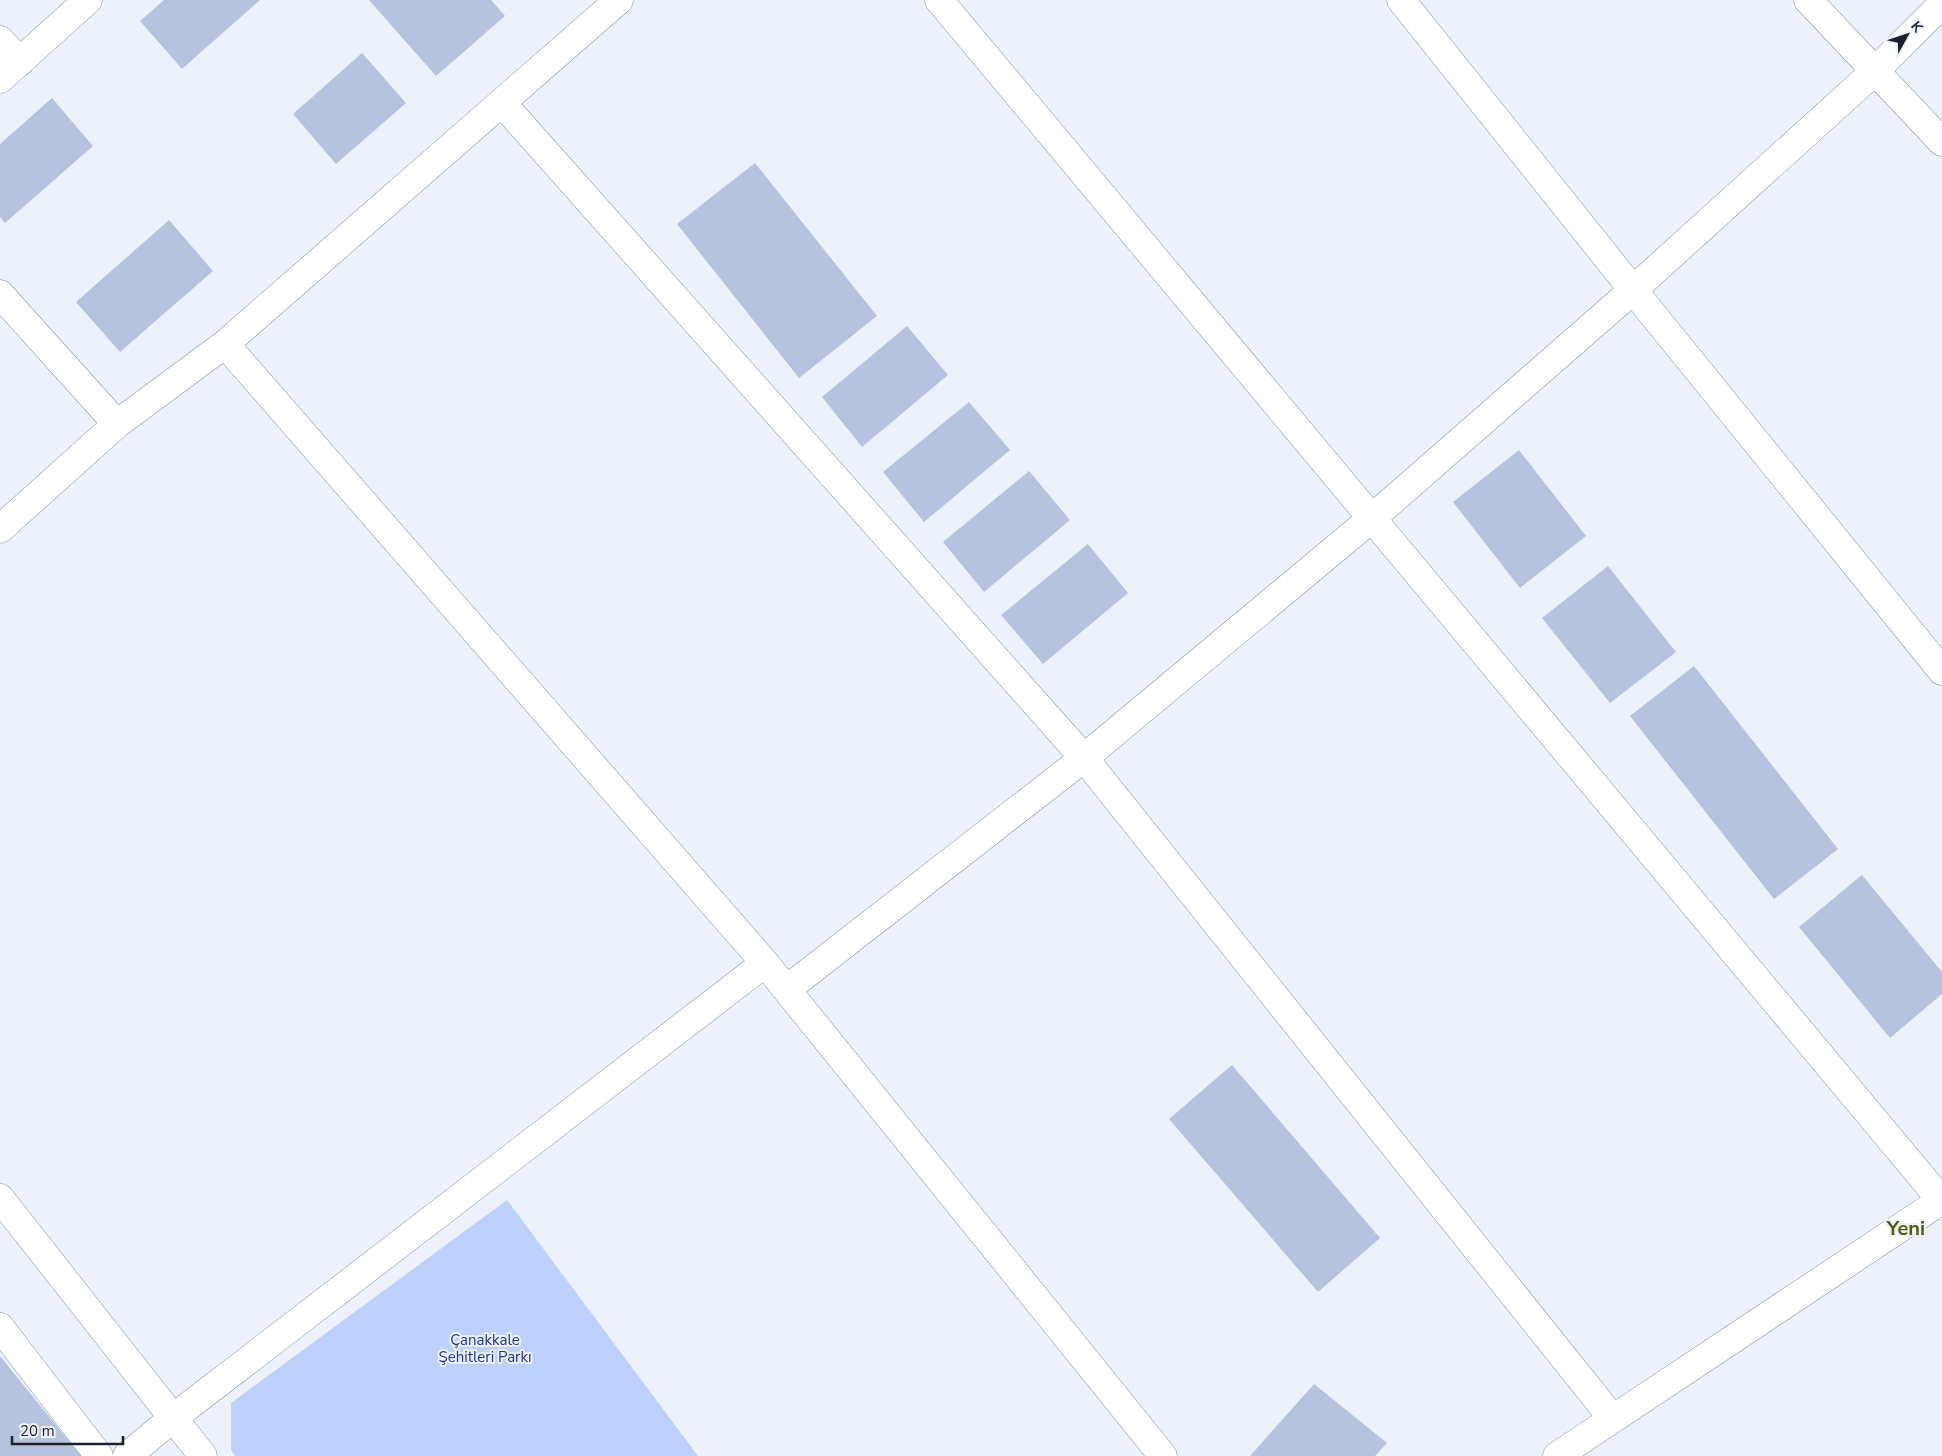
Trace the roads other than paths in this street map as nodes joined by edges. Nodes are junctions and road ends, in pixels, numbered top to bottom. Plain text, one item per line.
1 (88, 0) edge
2 (619, 0) edge
3 (939, 0) edge
4 (1401, 0) edge
5 (1808, 0) edge
6 (1942, 4) edge
7 (0, 40) edge
8 (10, 70) edge
9 (1875, 71) junction
10 (502, 103) junction
11 (1942, 142) edge
12 (1633, 290) junction
13 (0, 294) edge
14 (225, 344) junction
15 (117, 424) junction
16 (1371, 520) junction
17 (0, 529) edge
18 (1942, 672) edge
19 (1084, 758) junction
20 (765, 963) junction
21 (787, 989) junction
22 (0, 1198) edge
23 (1942, 1201) edge
24 (0, 1327) edge
25 (173, 1418) junction
26 (1612, 1419) junction
27 (99, 1456) edge
28 (127, 1456) edge
29 (203, 1456) edge
30 (1163, 1456) edge
31 (1557, 1456) edge

1 - 8 street
2 - 10 street
3 - 16 street
4 - 12 street
5 - 9 street
6 - 9 street
7 - 8 street
9 - 11 street
9 - 12 street
10 - 14 street
10 - 19 street
12 - 16 street
12 - 18 street
13 - 15 street
14 - 15 street
14 - 20 street
15 - 17 street
16 - 19 street
16 - 23 street
19 - 21 street
19 - 26 street
20 - 21 street
20 - 25 street
21 - 30 street
22 - 25 street
23 - 26 street
24 - 27 street
25 - 28 street
25 - 29 street
26 - 31 street

